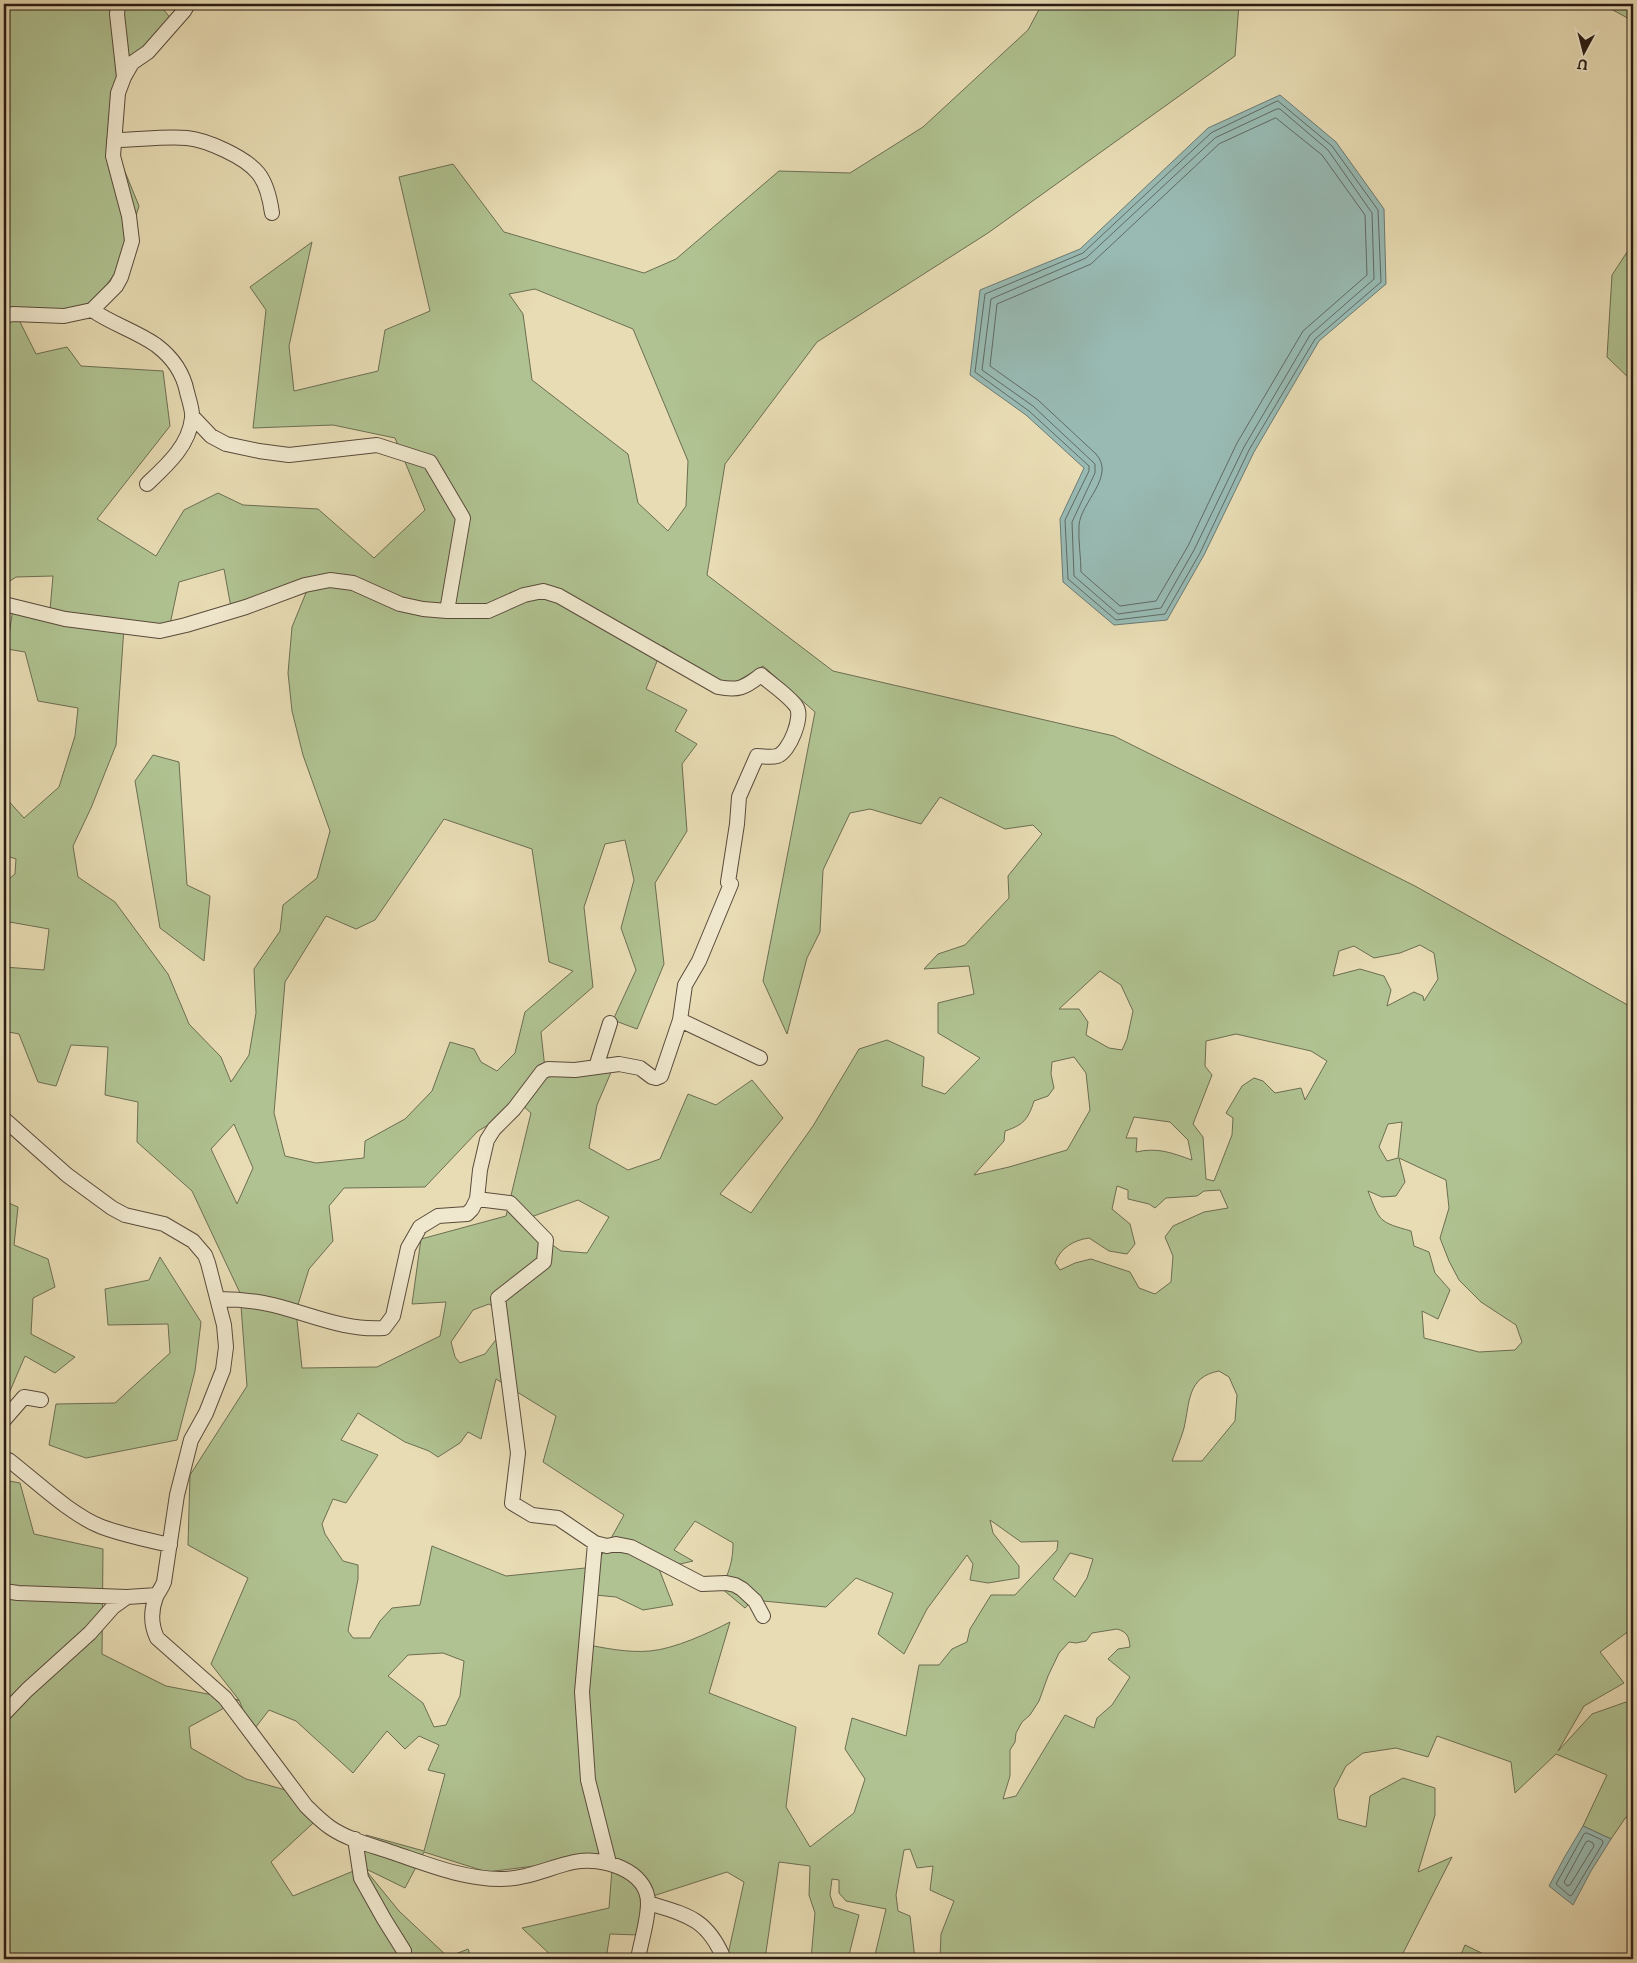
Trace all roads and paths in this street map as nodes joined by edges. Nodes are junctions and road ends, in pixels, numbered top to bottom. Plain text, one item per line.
1 (118, 4) edge
2 (188, 4) edge
3 (124, 77) junction
4 (114, 140) junction
5 (272, 213) dead end
6 (92, 310) junction
7 (4, 316) edge
8 (193, 417) junction
9 (147, 484) dead end
10 (4, 604) edge
11 (447, 612) junction
12 (680, 1020) junction
13 (610, 1022) dead end
14 (760, 1058) dead end
15 (596, 1067) junction
16 (4, 1119) edge
17 (476, 1199) junction
18 (219, 1299) junction
19 (41, 1400) dead end
20 (4, 1420) edge
21 (4, 1458) edge
22 (595, 1543) junction
23 (170, 1544) junction
24 (4, 1591) edge
25 (156, 1596) junction
26 (127, 1598) junction
27 (763, 1616) dead end
28 (4, 1714) edge
29 (355, 1840) junction
30 (609, 1862) junction
31 (648, 1903) junction
32 (404, 1951) dead end
33 (638, 1959) edge
34 (724, 1959) edge

1 - 3 street
2 - 3 street
3 - 4 street
4 - 5 street
4 - 6 street
6 - 7 street
6 - 8 street
8 - 9 street
8 - 11 street
10 - 11 street
11 - 12 street
12 - 14 street
12 - 15 street
13 - 15 street
15 - 17 street
16 - 18 street
17 - 18 street
17 - 22 street
18 - 23 street
19 - 20 street
21 - 23 street
22 - 27 street
22 - 30 street
23 - 25 street
24 - 26 street
25 - 26 street
25 - 29 street
26 - 28 street
29 - 30 street
29 - 32 street
30 - 31 street
31 - 33 street
31 - 34 street

